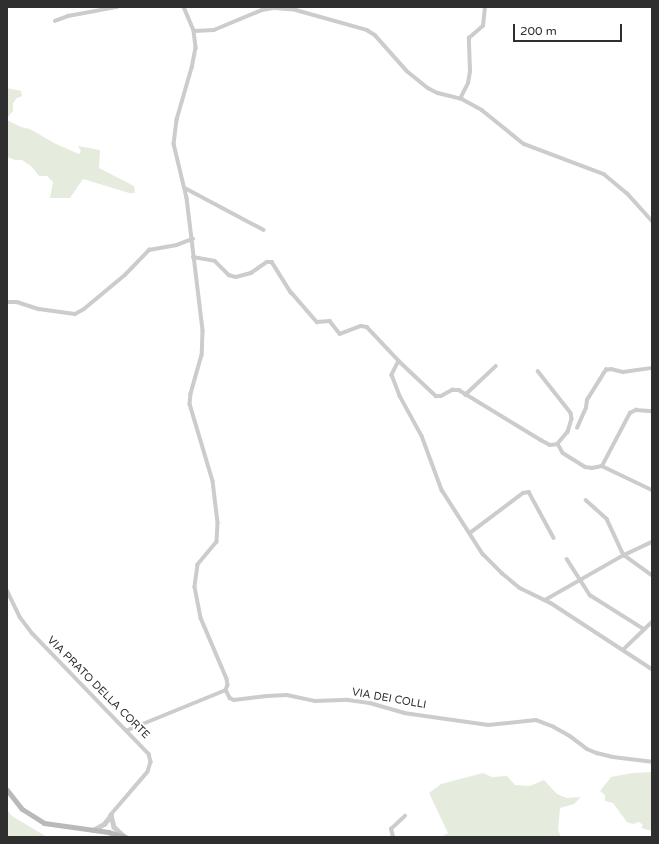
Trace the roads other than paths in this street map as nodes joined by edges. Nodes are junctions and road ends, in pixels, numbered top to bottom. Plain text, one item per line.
1 (117, 7) edge
2 (184, 7) edge
3 (485, 7) edge
4 (55, 22) dead end
5 (194, 31) junction
6 (460, 99) junction
7 (185, 188) junction
8 (652, 221) edge
9 (264, 230) dead end
10 (193, 239) junction
11 (193, 257) junction
12 (7, 302) edge
13 (399, 361) junction
14 (496, 366) dead end
15 (652, 368) edge
16 (538, 371) dead end
17 (465, 395) junction
18 (652, 411) edge
19 (577, 428) dead end
20 (558, 444) junction
21 (602, 466) junction
22 (652, 490) edge
23 (586, 500) dead end
24 (470, 533) junction
25 (554, 538) dead end
26 (652, 542) edge
27 (624, 555) junction
28 (567, 559) dead end
29 (652, 575) edge
30 (580, 581) junction
31 (7, 590) edge
32 (545, 600) junction
33 (652, 622) edge
34 (644, 629) junction
35 (624, 649) junction
36 (652, 669) edge
37 (226, 690) junction
38 (128, 730) junction
39 (652, 762) edge
40 (7, 790) edge
41 (111, 815) junction
42 (405, 816) dead end
43 (106, 822) junction
44 (113, 824) junction
45 (92, 830) junction
46 (108, 832) junction
47 (125, 837) edge
48 (393, 837) edge

1 - 4 street
2 - 5 street
3 - 6 street
5 - 6 street
5 - 7 street
6 - 8 street
7 - 9 street
7 - 10 street
10 - 11 street
10 - 12 street
11 - 13 street
11 - 37 street
13 - 17 street
13 - 24 street
14 - 17 street
15 - 19 street
16 - 20 street
17 - 20 street
18 - 21 street
20 - 21 street
21 - 22 street
23 - 27 street
24 - 25 street
24 - 32 street
26 - 27 street
27 - 29 street
27 - 30 street
28 - 30 street
30 - 32 street
30 - 34 street
31 - 38 street, VIA PRATO DELLA CORTE
32 - 35 street
33 - 34 street
34 - 35 street
35 - 36 street
37 - 38 street
37 - 39 street, VIA DEI COLLI
38 - 41 street, VIA PRATO DELLA CORTE
40 - 45 main road
41 - 43 street
41 - 44 street
42 - 48 street
43 - 45 street
43 - 46 street
44 - 46 street
44 - 47 street
45 - 46 main road
46 - 47 main road

